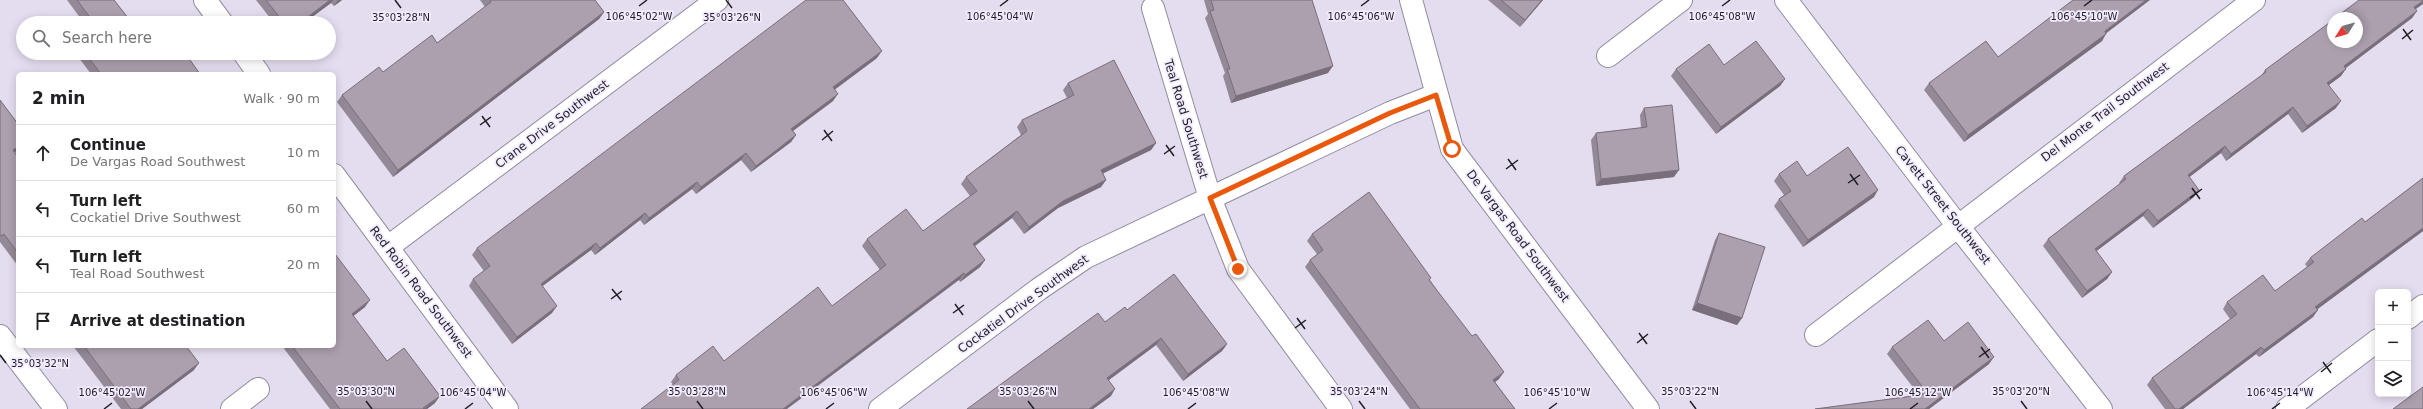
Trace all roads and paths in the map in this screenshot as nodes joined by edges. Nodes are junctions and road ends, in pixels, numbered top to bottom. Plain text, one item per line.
1 (205, 0) edge
2 (717, 0) edge
3 (1411, 0) edge
4 (1681, 0) edge
5 (1786, 0) edge
6 (2254, 0) edge
7 (1153, 8) dead end
8 (217, 16) edge
9 (1608, 56) dead end
10 (249, 60) edge
11 (258, 72) edge
12 (1436, 95) junction
13 (336, 178) edge
14 (1210, 198) junction
15 (1957, 225) junction
16 (388, 247) junction
17 (2423, 306) edge
18 (2411, 316) edge
19 (1816, 334) dead end
20 (0, 336) edge
21 (2375, 342) edge
22 (258, 389) dead end
23 (56, 409) edge
24 (232, 409) edge
25 (507, 409) edge
26 (880, 409) edge
27 (1341, 409) edge
28 (1648, 409) edge
29 (2101, 409) edge
30 (2287, 409) edge

1 - 8 street
2 - 16 street, Crane Drive Southwest
3 - 12 street, De Vargas Road Southwest
4 - 9 street
5 - 15 street, Cavett Street Southwest
6 - 15 street, Del Monte Trail Southwest
7 - 14 street, Teal Road Southwest
10 - 11 street
12 - 14 street, Cockatiel Drive Southwest
12 - 28 street, De Vargas Road Southwest
13 - 16 street, Red Robin Road Southwest
14 - 26 street, Cockatiel Drive Southwest
14 - 27 street, Teal Road Southwest
15 - 19 street, Del Monte Trail Southwest
15 - 29 street, Cavett Street Southwest
16 - 25 street, Red Robin Road Southwest
17 - 18 street
20 - 23 street
21 - 30 street
22 - 24 street

